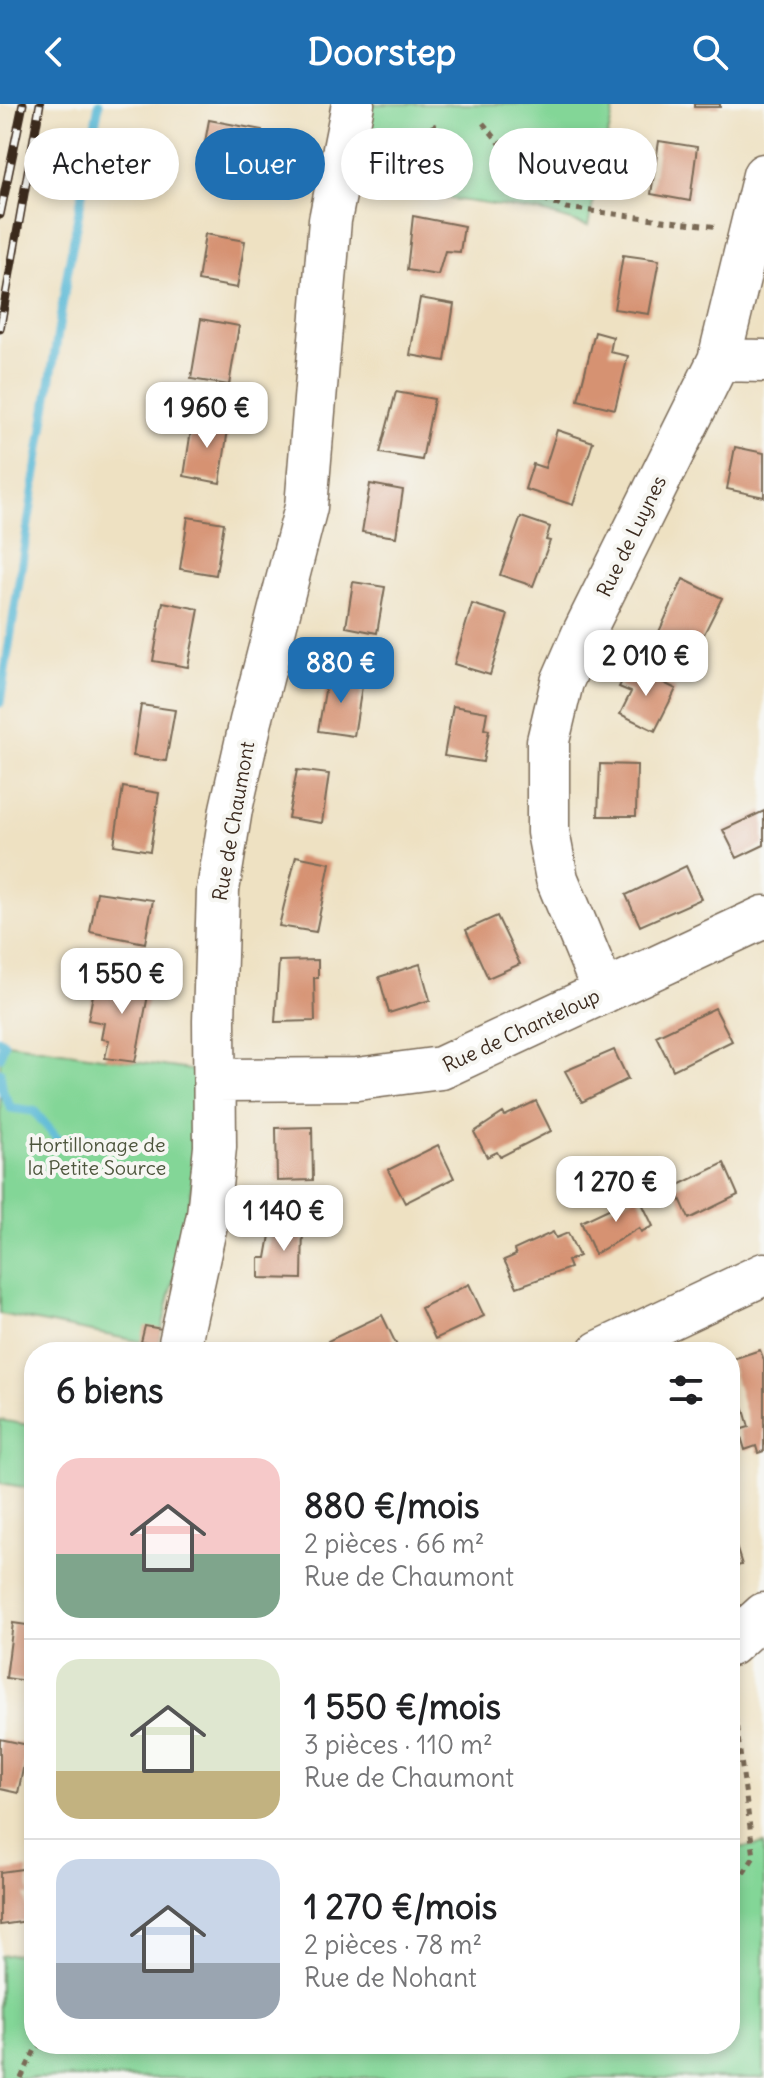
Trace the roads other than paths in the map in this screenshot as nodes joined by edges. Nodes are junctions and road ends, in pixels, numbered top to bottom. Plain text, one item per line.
1 (353, 104) edge
2 (764, 175) edge
3 (719, 360) junction
4 (764, 361) edge
5 (764, 917) edge
6 (604, 992) junction
7 (215, 1080) junction
8 (764, 1274) edge
9 (180, 1342) edge
10 (620, 1342) edge
11 (764, 1614) edge
12 (740, 1636) edge

1 - 7 street, Rue de Chaumont
2 - 3 street, Rue de Luynes
3 - 4 street
3 - 6 street, Rue de Luynes
5 - 6 street, Rue de Chanteloup
6 - 7 street, Rue de Chanteloup
7 - 9 street, Rue de Chaumont
8 - 10 street
11 - 12 street

